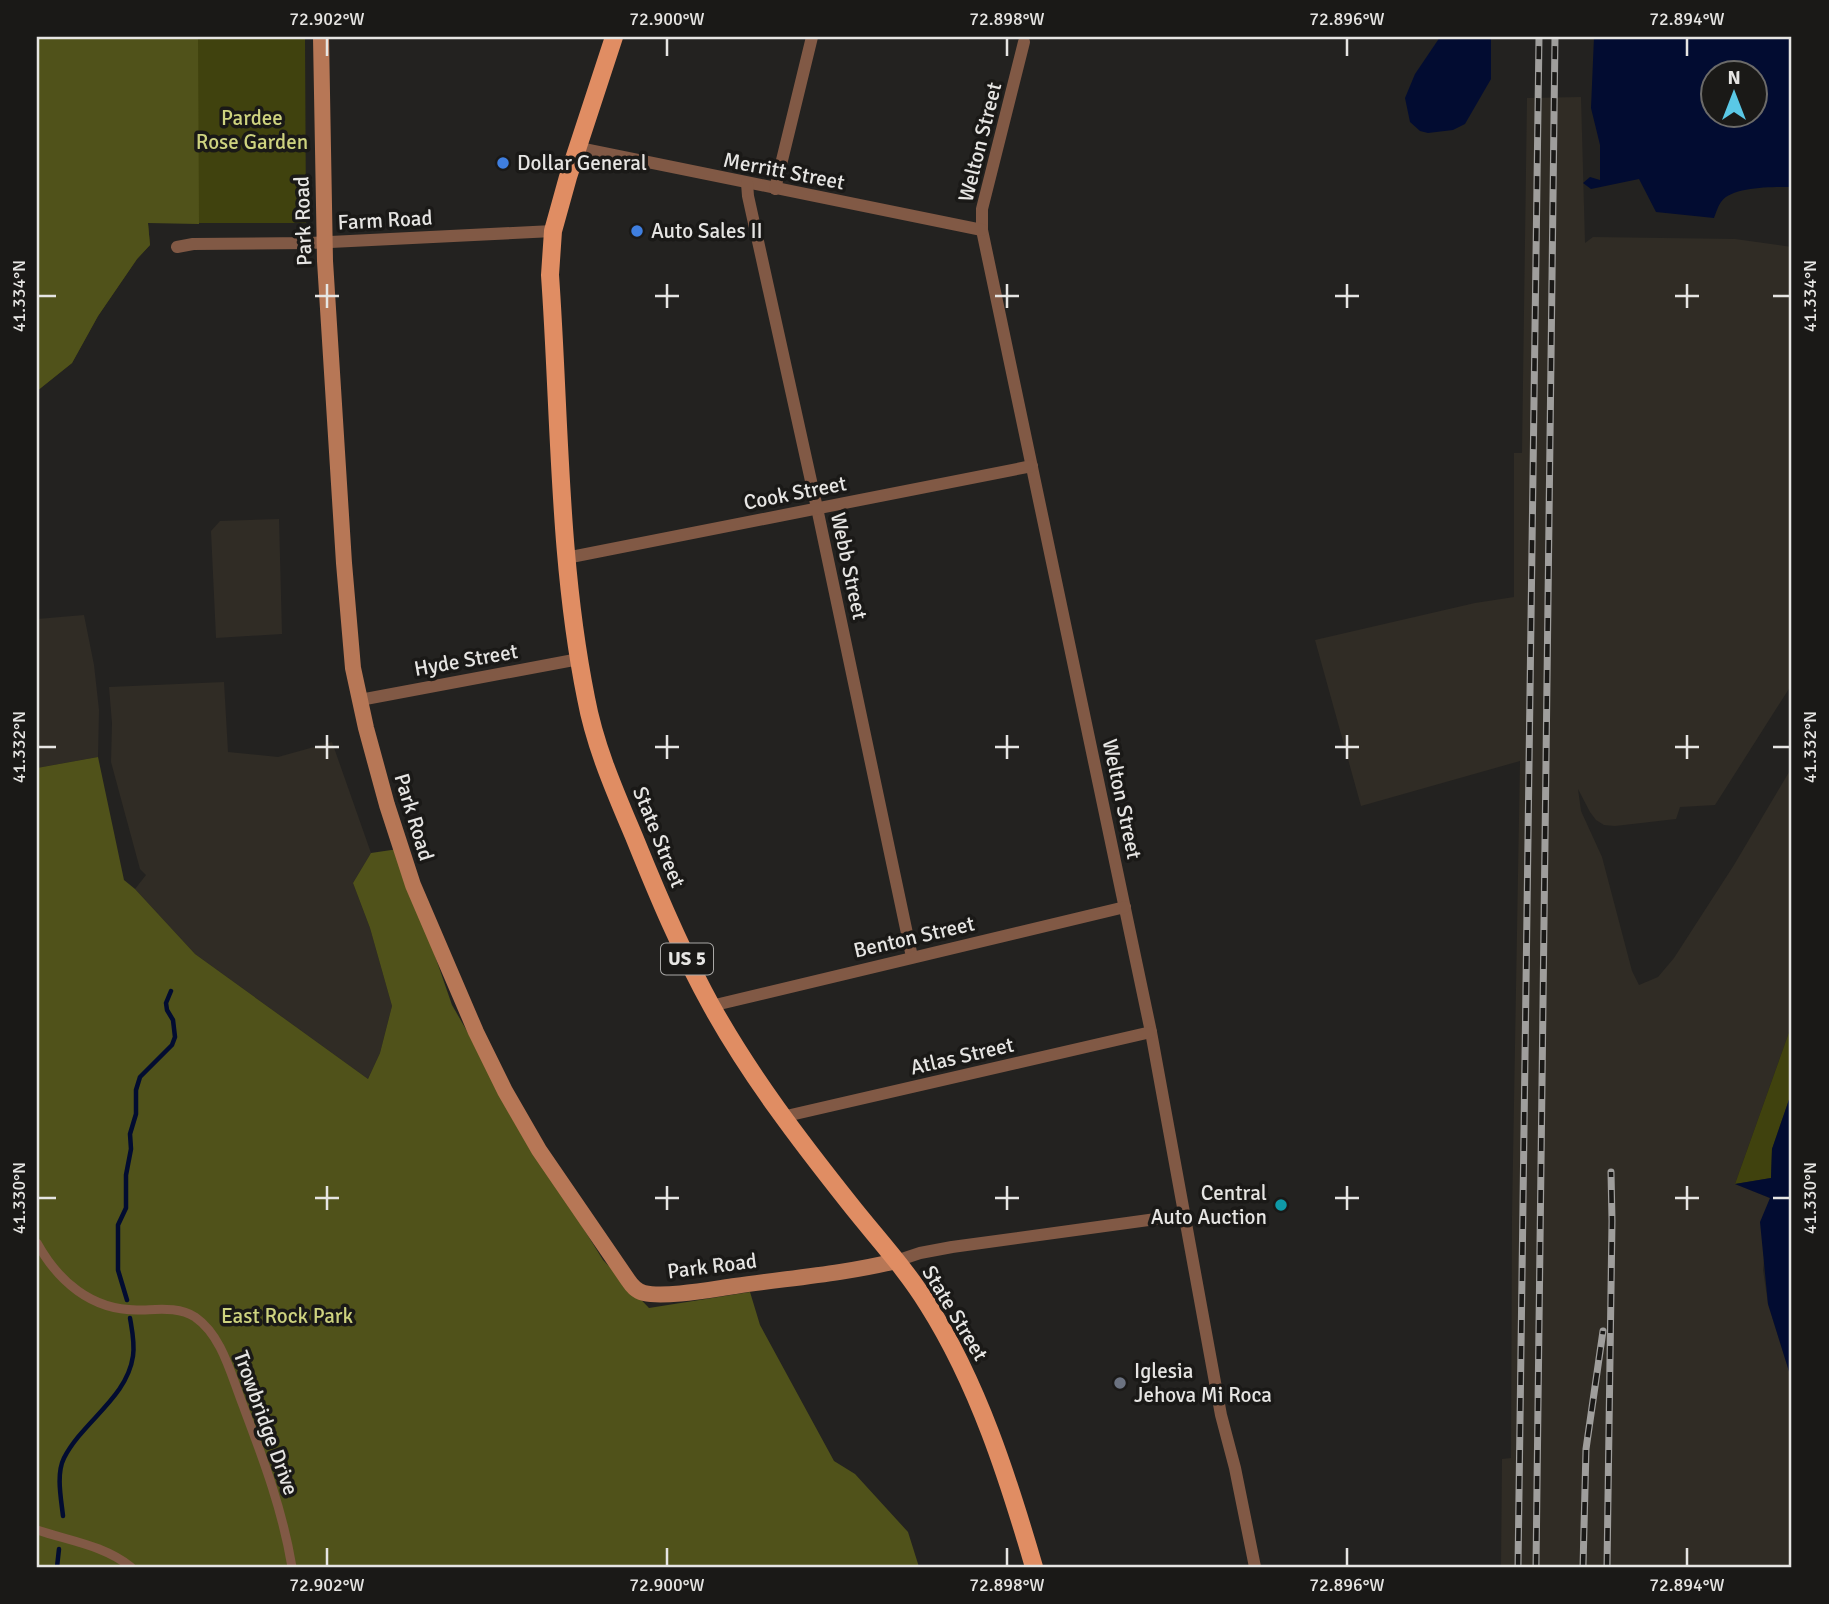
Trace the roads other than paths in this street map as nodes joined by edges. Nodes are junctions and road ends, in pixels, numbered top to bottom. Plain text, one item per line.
1 (321, 37) edge
2 (614, 37) edge
3 (812, 37) edge
4 (1024, 42) dead end
5 (579, 148) junction
6 (747, 183) junction
7 (775, 189) junction
8 (982, 230) junction
9 (553, 231) junction
10 (324, 242) junction
11 (177, 247) dead end
12 (1032, 466) junction
13 (817, 508) junction
14 (566, 558) junction
15 (579, 659) junction
16 (360, 700) junction
17 (1125, 907) junction
18 (912, 957) junction
19 (712, 1006) junction
20 (1151, 1032) junction
21 (782, 1117) junction
22 (1185, 1215) junction
23 (37, 1242) edge
24 (896, 1261) junction
25 (37, 1530) edge
26 (131, 1567) edge
27 (292, 1567) edge
28 (1034, 1567) edge
29 (1255, 1567) edge

1 - 10 main road, Park Road
2 - 5 main road, State Street / US 5
3 - 7 street
4 - 8 street, Welton Street
5 - 6 street, Merritt Street
5 - 9 main road, State Street / US 5
6 - 7 street, Merritt Street
6 - 13 street, Webb Street
7 - 8 street, Merritt Street
8 - 12 street, Welton Street
9 - 10 street, Farm Road
9 - 14 main road, State Street / US 5
10 - 11 street, Farm Road
10 - 16 main road, Park Road
12 - 13 street, Cook Street
12 - 17 street, Welton Street
13 - 14 street, Cook Street
13 - 18 street, Webb Street
14 - 15 main road, State Street / US 5
15 - 16 street, Hyde Street
15 - 19 main road, State Street / US 5
16 - 24 main road, Park Road
17 - 18 street, Benton Street
17 - 20 street, Welton Street
18 - 19 street, Benton Street
19 - 21 main road, State Street / US 5
20 - 21 street, Atlas Street
20 - 22 street, Welton Street
21 - 24 main road, State Street / US 5
22 - 24 street
22 - 29 street, Welton Street
23 - 27 street, Trowbridge Drive
24 - 28 main road, State Street / US 5
25 - 26 street

